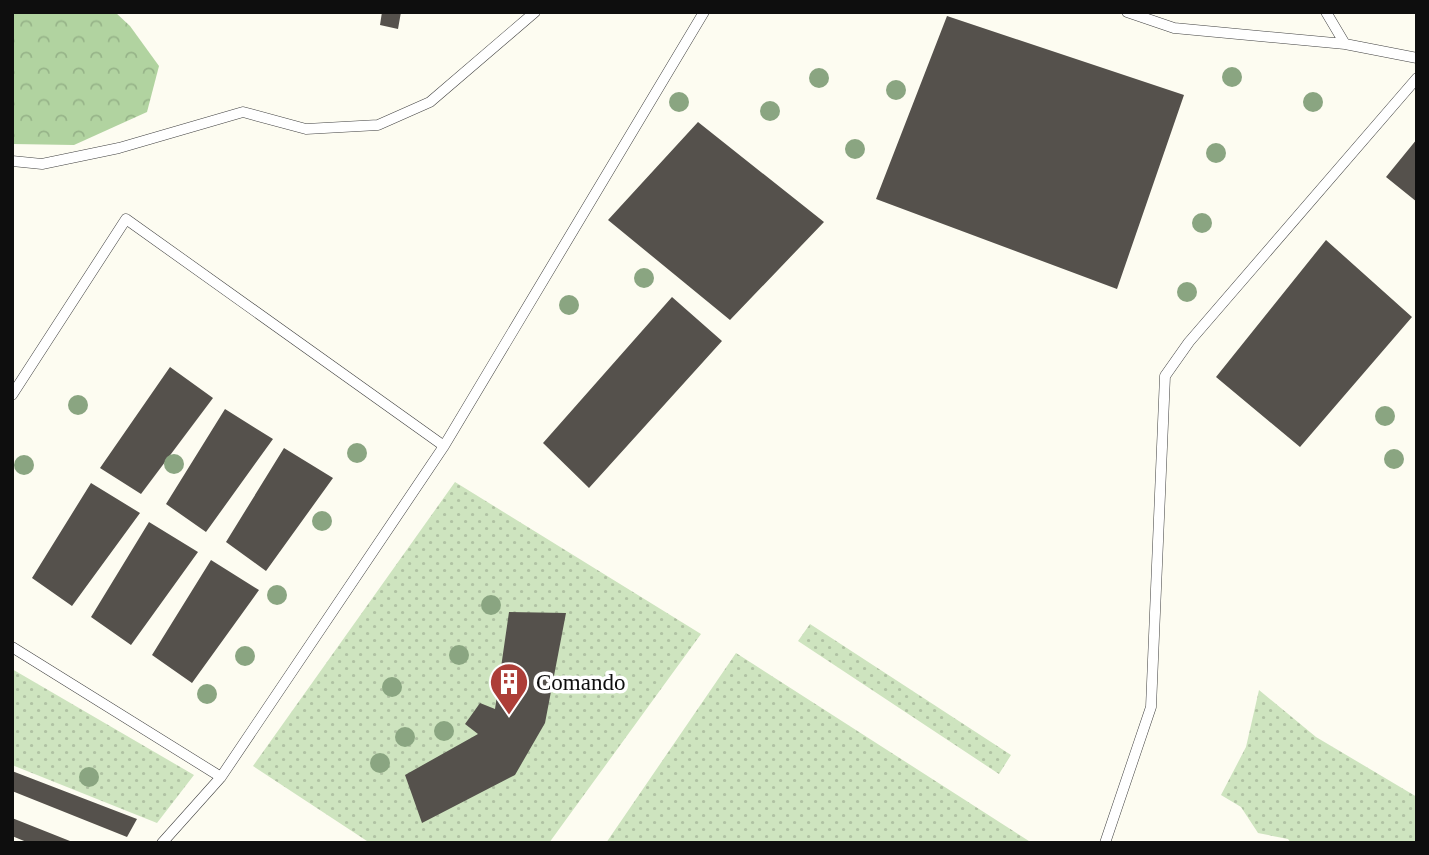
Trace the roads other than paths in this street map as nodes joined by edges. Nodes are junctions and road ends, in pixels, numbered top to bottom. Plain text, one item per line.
1 (535, 12) edge
2 (704, 12) edge
3 (1127, 12) edge
4 (1326, 12) edge
5 (1345, 44) junction
6 (1417, 58) edge
7 (1415, 85) edge
8 (12, 161) edge
9 (12, 395) edge
10 (443, 446) junction
11 (12, 648) edge
12 (221, 777) junction
13 (162, 843) edge
14 (1105, 843) edge

1 - 8 lane
2 - 10 lane
3 - 5 lane
4 - 5 lane
5 - 6 lane
7 - 14 lane
9 - 10 lane
10 - 12 lane
11 - 12 lane
12 - 13 lane

